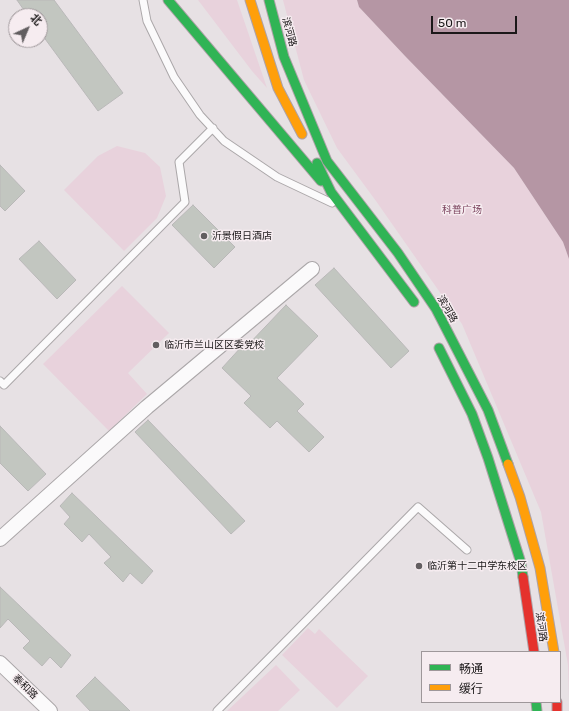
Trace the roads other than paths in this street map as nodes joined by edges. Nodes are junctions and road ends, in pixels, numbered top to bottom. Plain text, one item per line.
1 (144, 0) edge
2 (168, 0) edge
3 (250, 0) edge
4 (269, 0) edge
5 (213, 128) junction
6 (307, 142) dead end
7 (314, 156) dead end
8 (331, 192) junction
9 (342, 206) junction
10 (312, 269) dead end
11 (419, 309) dead end
12 (434, 336) dead end
13 (0, 381) edge
14 (0, 539) edge
15 (467, 550) dead end
16 (534, 651) edge
17 (554, 651) edge
18 (0, 663) edge
19 (50, 711) edge
20 (217, 711) edge

1 - 5 lane
2 - 8 main road
3 - 6 main road
4 - 17 main road, 滨河路
5 - 9 lane
5 - 13 lane
7 - 8 main road
8 - 9 main road
9 - 11 main road
10 - 14 street
12 - 16 main road, 滨河路
15 - 20 lane
18 - 19 street, 泰和路

